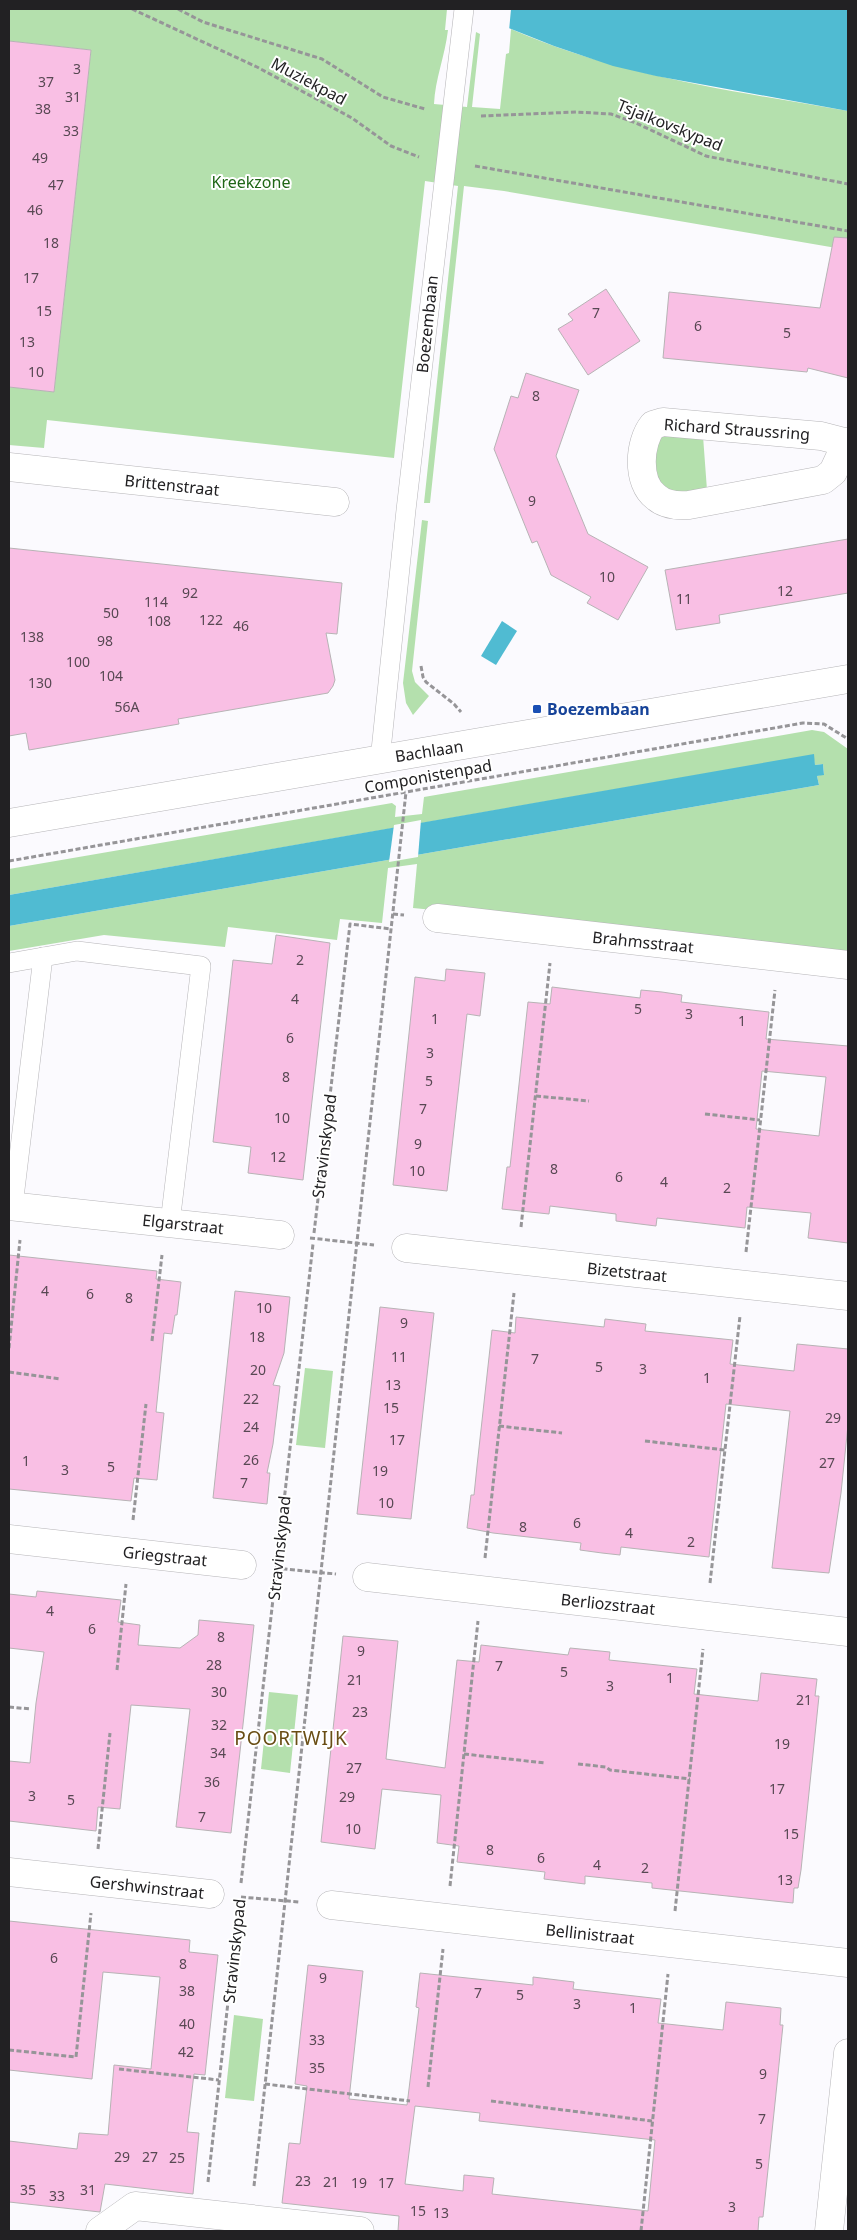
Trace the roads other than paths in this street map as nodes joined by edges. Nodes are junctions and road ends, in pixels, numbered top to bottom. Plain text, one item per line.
1 (463, 18) edge
2 (847, 442) edge
3 (9, 467) edge
4 (335, 502) dead end
5 (848, 679) edge
6 (380, 760) junction
7 (9, 822) edge
8 (437, 918) dead end
9 (42, 957) junction
10 (9, 963) edge
11 (848, 965) edge
12 (15, 1206) edge
13 (168, 1223) junction
14 (280, 1235) road end
15 (406, 1248) dead end
16 (848, 1296) edge
17 (9, 1540) edge
18 (242, 1565) road end
19 (367, 1577) dead end
20 (848, 1632) edge
21 (9, 1872) edge
22 (210, 1894) dead end
23 (332, 1905) dead end
24 (848, 1963) edge
25 (848, 2053) edge
26 (100, 2231) edge
27 (360, 2231) edge
28 (829, 2231) edge

1 - 6 lane, Boezembaan
2 - 2 street, Richard Straussring
3 - 4 street, Brittenstraat
5 - 6 street, Bachlaan
6 - 7 street, Bachlaan
8 - 11 street, Brahmsstraat
9 - 10 lane
9 - 12 lane
9 - 13 lane
12 - 13 street, Elgarstraat
13 - 14 street, Elgarstraat
15 - 16 street, Bizetstraat
17 - 18 street, Griegstraat
19 - 20 street, Berliozstraat
21 - 22 street, Gershwinstraat
23 - 24 street, Bellinistraat
25 - 28 street
26 - 27 street

